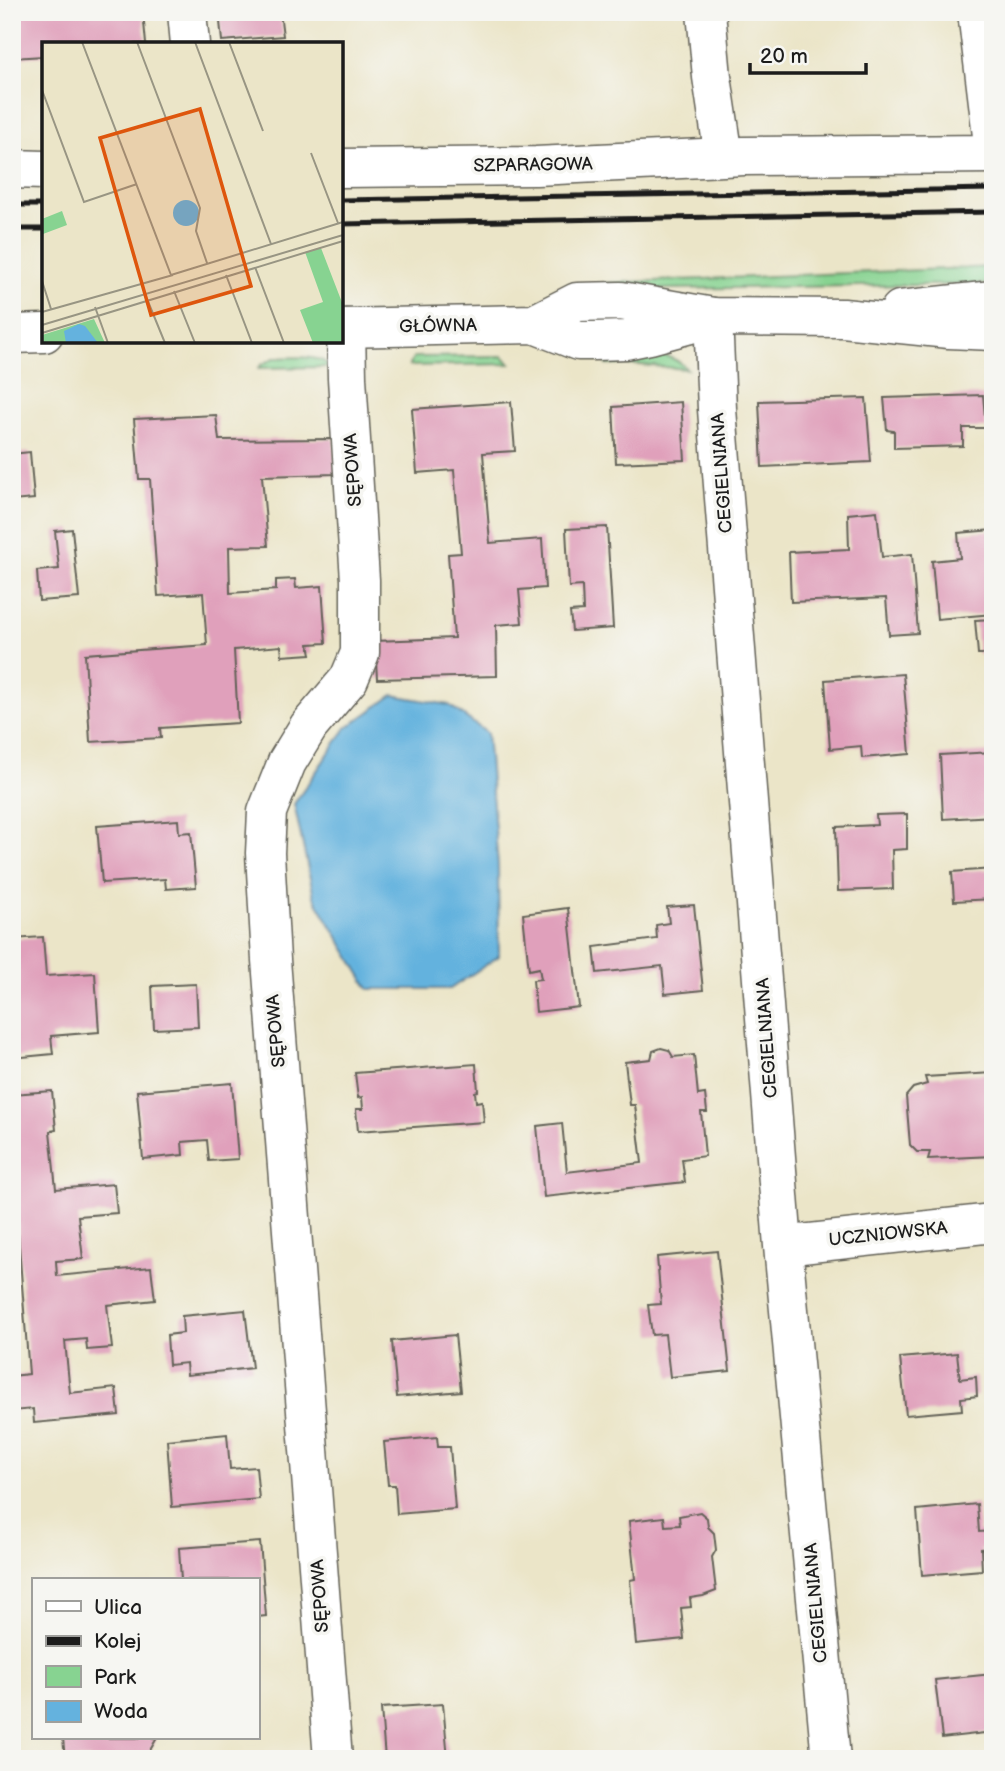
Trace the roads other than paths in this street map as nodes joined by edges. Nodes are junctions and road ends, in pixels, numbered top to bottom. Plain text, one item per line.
1 (187, 12) edge
2 (706, 12) edge
3 (977, 12) edge
4 (190, 42) edge
5 (993, 144) edge
6 (993, 154) edge
7 (724, 157) junction
8 (343, 168) edge
9 (12, 169) edge
10 (42, 170) edge
11 (993, 300) edge
12 (713, 317) junction
13 (843, 318) junction
14 (344, 328) edge
15 (993, 331) edge
16 (42, 333) edge
17 (12, 334) edge
18 (993, 1223) edge
19 (783, 1246) junction
20 (333, 1759) edge
21 (831, 1759) edge

1 - 4 street
2 - 7 street
3 - 5 street
6 - 7 street, SZPARAGOWA
7 - 8 street, SZPARAGOWA
9 - 10 street
11 - 13 street, GŁÓWNA
12 - 13 street, GŁÓWNA
12 - 14 street, GŁÓWNA
12 - 19 street, CEGIELNIANA
13 - 15 street, GŁÓWNA
14 - 20 street, SĘPOWA
16 - 17 street
18 - 19 street, UCZNIOWSKA
19 - 21 street, CEGIELNIANA

